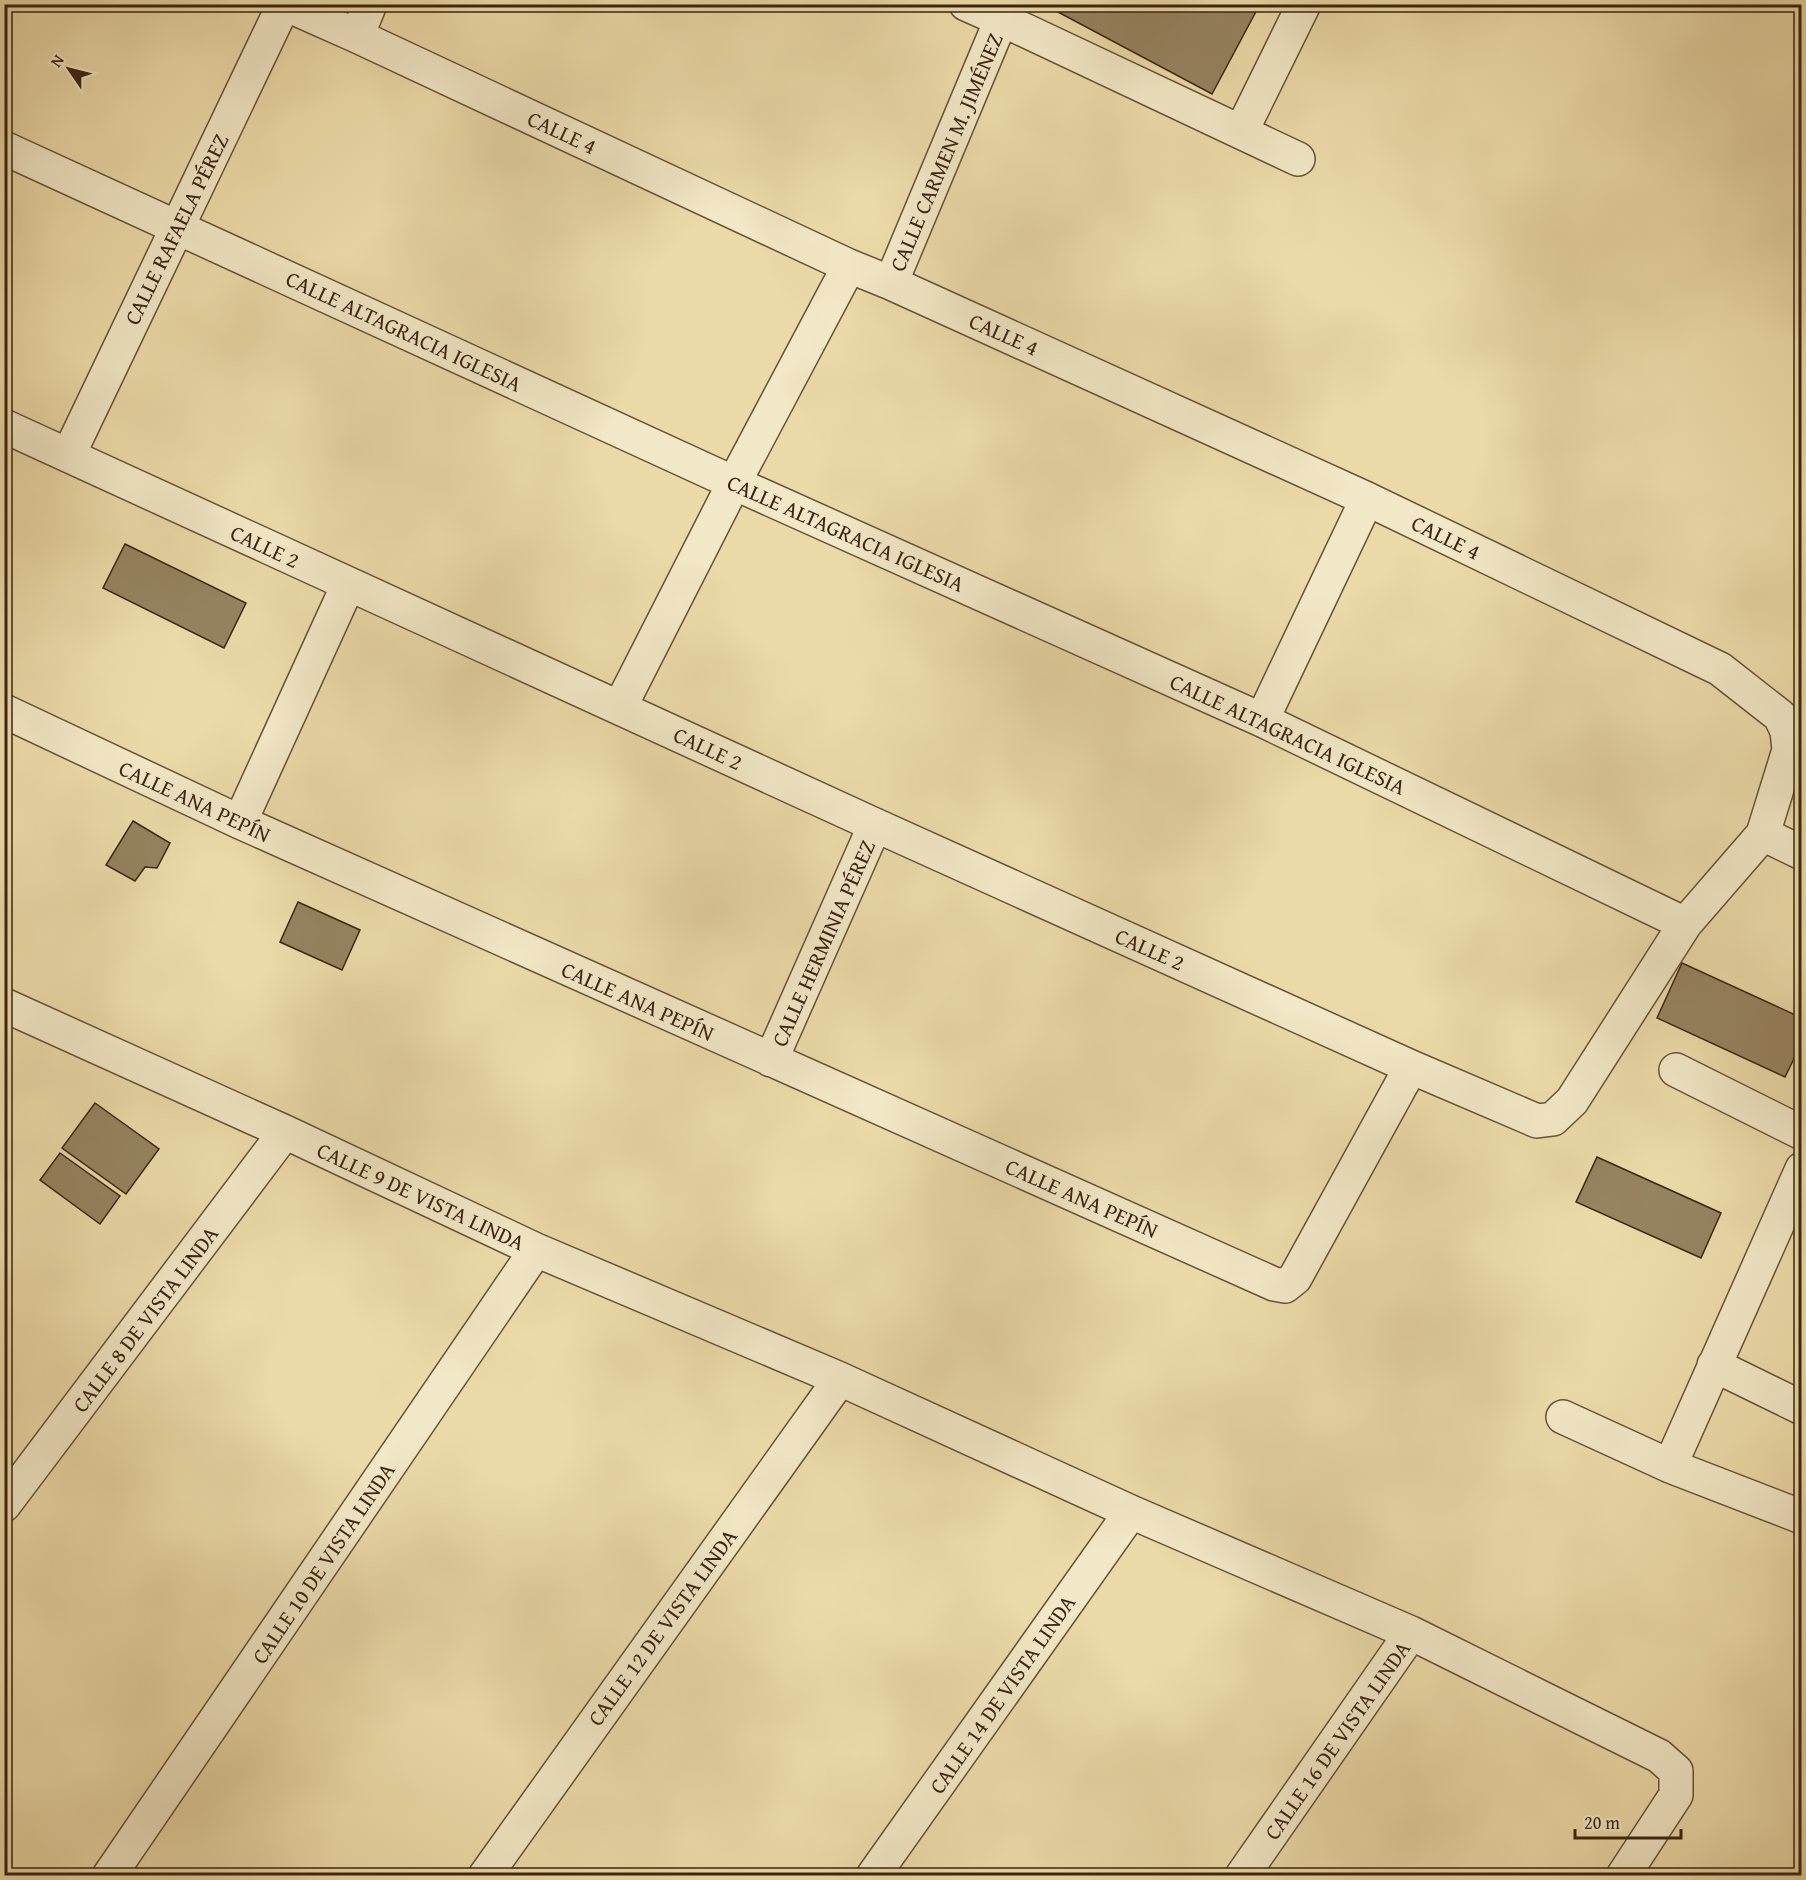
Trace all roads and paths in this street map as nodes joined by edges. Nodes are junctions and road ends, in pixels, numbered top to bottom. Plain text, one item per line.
1 (285, 4) edge
2 (370, 4) edge
3 (966, 4) edge
4 (1304, 4) edge
5 (1017, 18) edge
6 (357, 36) junction
7 (1241, 132) junction
8 (4, 148) edge
9 (1298, 159) dead end
10 (178, 227) junction
11 (849, 266) junction
12 (891, 283) junction
13 (4, 426) edge
14 (69, 454) junction
15 (734, 483) junction
16 (1367, 499) junction
17 (348, 585) junction
18 (620, 707) junction
19 (4, 711) edge
20 (1262, 720) junction
21 (240, 822) junction
22 (875, 825) junction
23 (1763, 834) junction
24 (1802, 853) edge
25 (1684, 924) junction
26 (4, 1005) edge
27 (771, 1060) junction
28 (1411, 1068) junction
29 (1676, 1070) dead end
30 (285, 1132) junction
31 (1802, 1133) edge
32 (1801, 1172) edge
33 (536, 1250) junction
34 (1714, 1365) junction
35 (840, 1379) junction
36 (1802, 1408) edge
37 (1563, 1417) dead end
38 (1670, 1466) junction
39 (4, 1505) edge
40 (1131, 1512) junction
41 (1802, 1517) edge
42 (1411, 1633) junction
43 (109, 1875) edge
44 (484, 1875) edge
45 (873, 1875) edge
46 (1242, 1875) edge
47 (1623, 1875) edge

1 - 6 street, CALLE 4
1 - 10 street, CALLE RAFAELA PÉREZ
2 - 6 street
3 - 5 street
4 - 7 street
5 - 7 street
5 - 12 street, CALLE CARMEN M. JIMÉNEZ
6 - 11 street, CALLE 4
7 - 9 street
8 - 10 street, CALLE ALTAGRACIA IGLESIA
10 - 14 street, CALLE RAFAELA PÉREZ
10 - 15 street, CALLE ALTAGRACIA IGLESIA
11 - 12 street, CALLE 4
11 - 15 street
12 - 16 street, CALLE 4
13 - 14 street, CALLE 2
14 - 17 street, CALLE 2
15 - 18 street
15 - 20 street, CALLE ALTAGRACIA IGLESIA
16 - 20 street
16 - 23 street, CALLE 4
17 - 18 street, CALLE 2
17 - 21 street
18 - 22 street, CALLE 2
19 - 21 street, CALLE ANA PEPÍN
20 - 25 street, CALLE ALTAGRACIA IGLESIA
21 - 27 street, CALLE ANA PEPÍN
22 - 27 street, CALLE HERMINIA PÉREZ
22 - 28 street, CALLE 2
23 - 24 street
23 - 25 street, CALLE 2
25 - 28 street, CALLE 2
26 - 30 street, CALLE 9 DE VISTA LINDA
27 - 28 street, CALLE ANA PEPÍN
29 - 31 street
30 - 33 street, CALLE 9 DE VISTA LINDA
30 - 39 street, CALLE 8 DE VISTA LINDA
32 - 34 street
33 - 35 street, CALLE 9 DE VISTA LINDA
33 - 43 street, CALLE 10 DE VISTA LINDA
34 - 36 street
34 - 38 street
35 - 40 street, CALLE 9 DE VISTA LINDA
35 - 44 street, CALLE 12 DE VISTA LINDA
37 - 38 street
38 - 41 street
40 - 42 street, CALLE 9 DE VISTA LINDA
40 - 45 street, CALLE 14 DE VISTA LINDA
42 - 46 street, CALLE 16 DE VISTA LINDA
42 - 47 street, CALLE 9 DE VISTA LINDA

